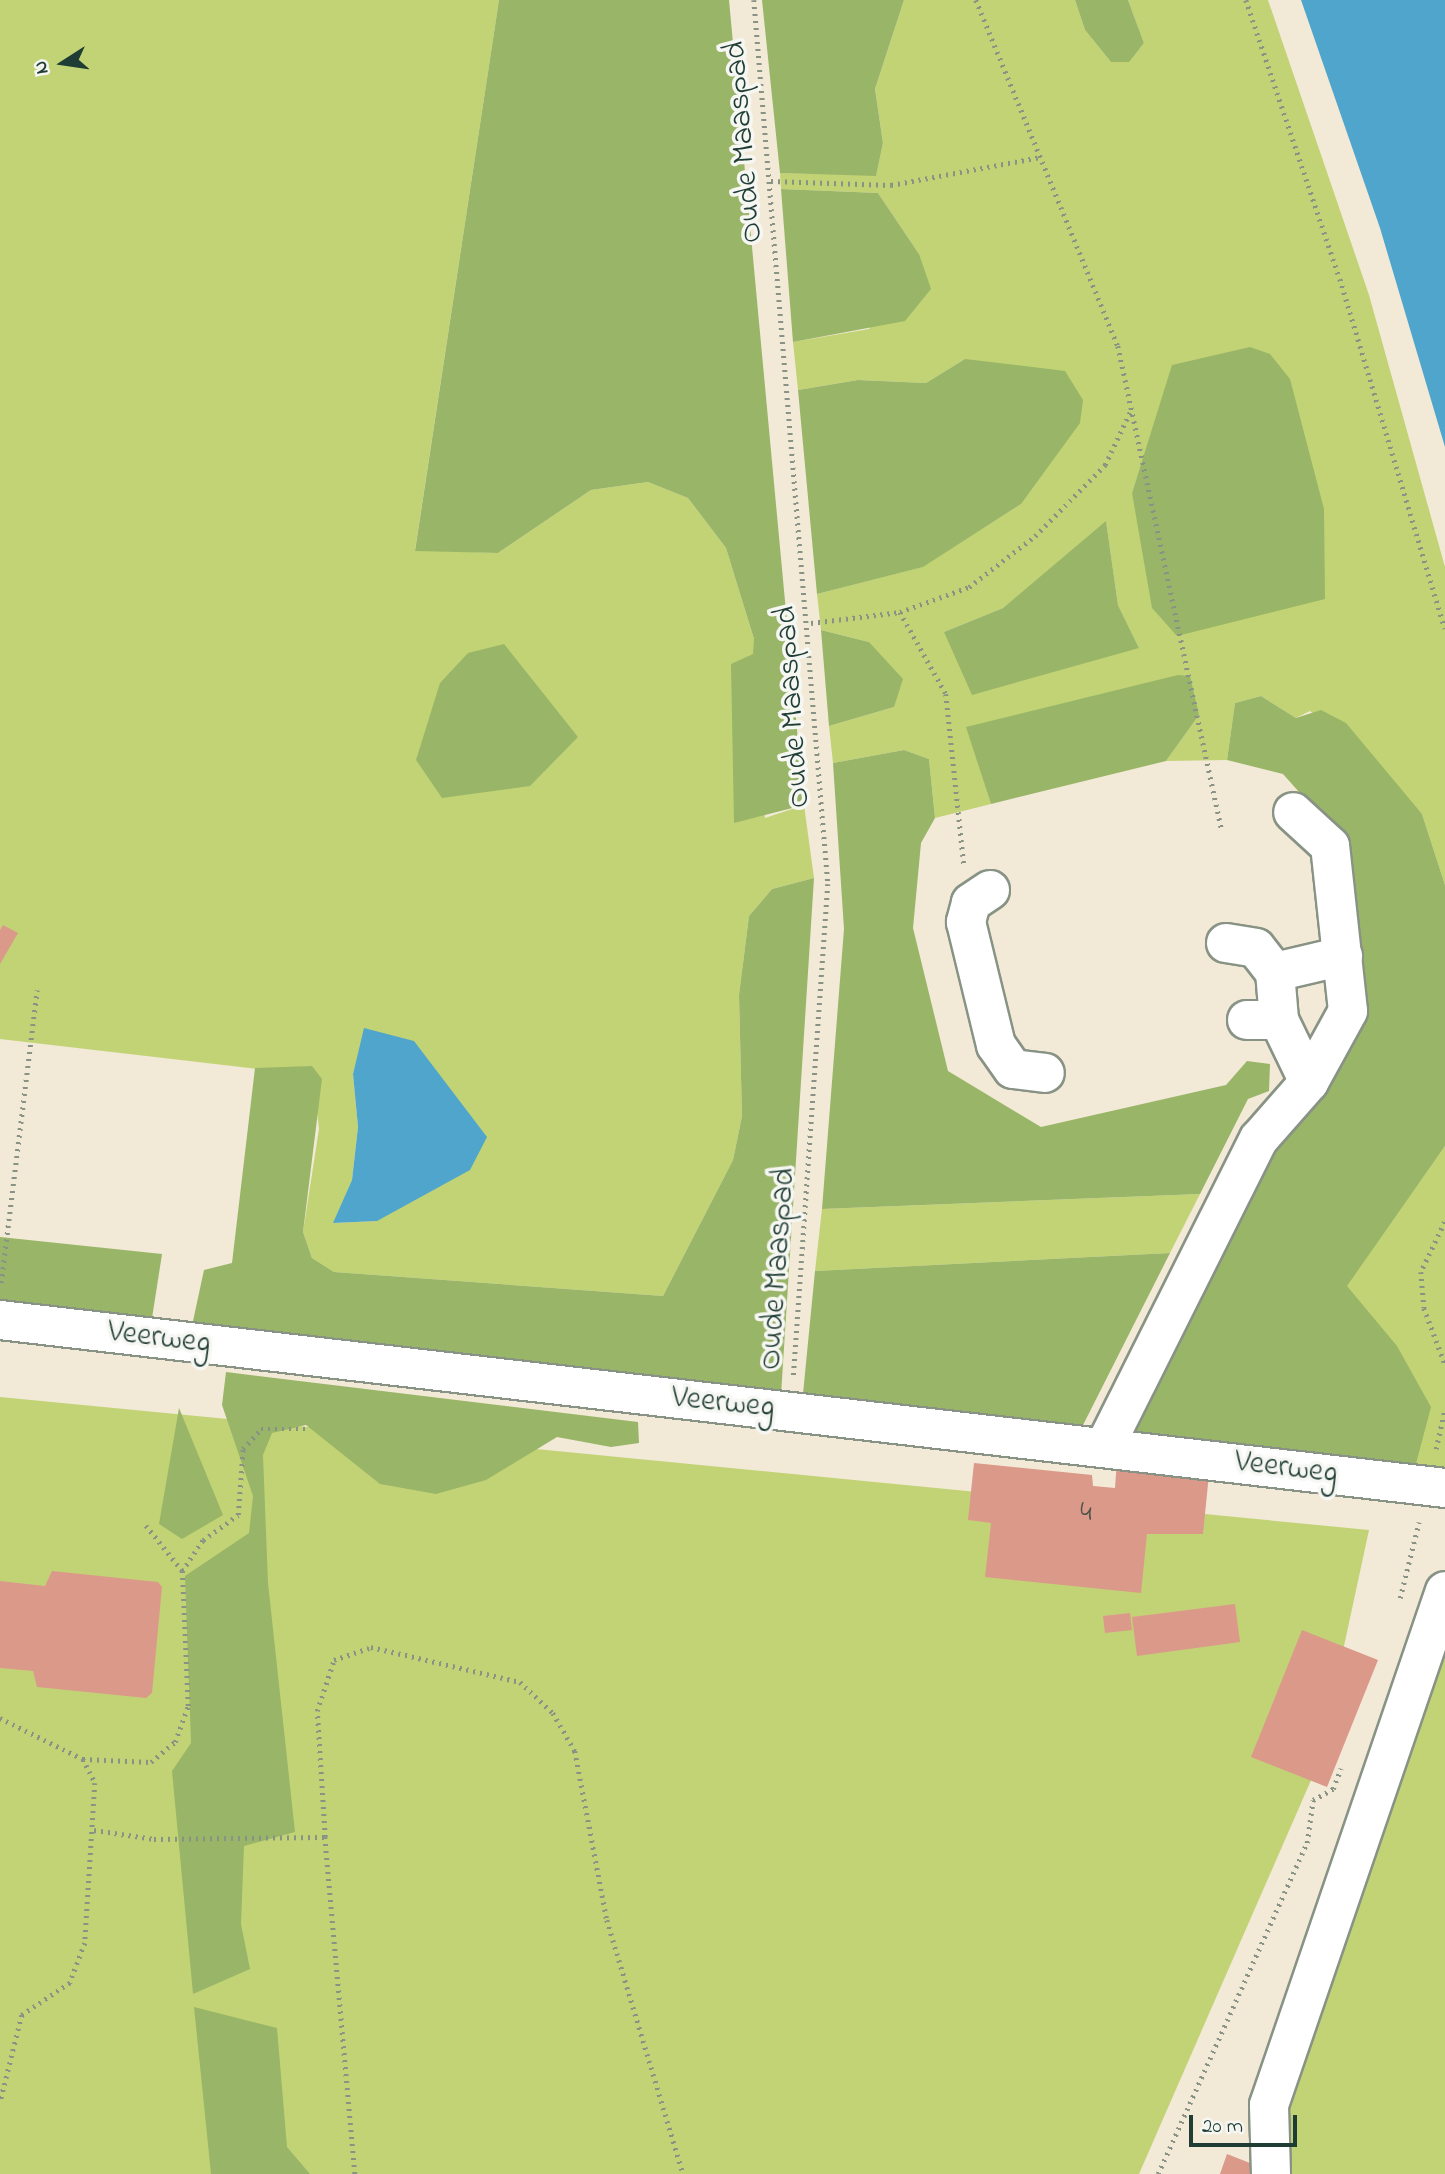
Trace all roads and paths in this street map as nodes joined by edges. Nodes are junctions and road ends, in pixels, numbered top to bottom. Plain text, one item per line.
1 (754, 0) edge
2 (976, 0) edge
3 (1245, 0) edge
4 (1041, 157) junction
5 (771, 181) junction
6 (1132, 409) junction
7 (900, 612) junction
8 (811, 623) junction
9 (1445, 629) edge
10 (1293, 812) dead end
11 (1222, 828) dead end
12 (981, 896) joint
13 (1226, 943) dead end
14 (1343, 956) junction
15 (1275, 972) junction
16 (37, 990) dead end
17 (1045, 1073) dead end
18 (1309, 1082) junction
19 (1445, 1222) edge
20 (0, 1291) edge
21 (0, 1320) edge
22 (1445, 1364) edge
23 (792, 1411) junction
24 (307, 1429) dead end
25 (1105, 1446) junction
26 (1436, 1487) edge
27 (146, 1526) dead end
28 (182, 1572) junction
29 (1445, 1591) edge
30 (1399, 1602) dead end
31 (0, 1718) edge
32 (1348, 1753) dead end
33 (83, 1759) junction
34 (94, 1830) junction
35 (325, 1837) junction
36 (0, 2103) edge
37 (355, 2174) edge
38 (683, 2174) edge
39 (1158, 2174) edge
40 (1271, 2174) edge

1 - 5 path, Oude Maaspad
2 - 4 path
3 - 9 path
4 - 5 path
4 - 6 path
5 - 8 path, Oude Maaspad
6 - 7 path
6 - 11 path
7 - 8 path
7 - 12 path
8 - 23 path, Oude Maaspad
10 - 14 street
12 - 17 street
13 - 15 street
14 - 15 street
14 - 18 street
15 - 18 street
16 - 20 path
18 - 25 street
19 - 22 path
21 - 23 street, Veerweg
23 - 25 street, Veerweg
24 - 28 path
25 - 26 street, Veerweg
26 - 30 path
27 - 28 path
28 - 33 path
29 - 40 street
31 - 33 path
32 - 39 path
33 - 34 path
34 - 35 path
34 - 36 path
35 - 37 path
35 - 38 path

